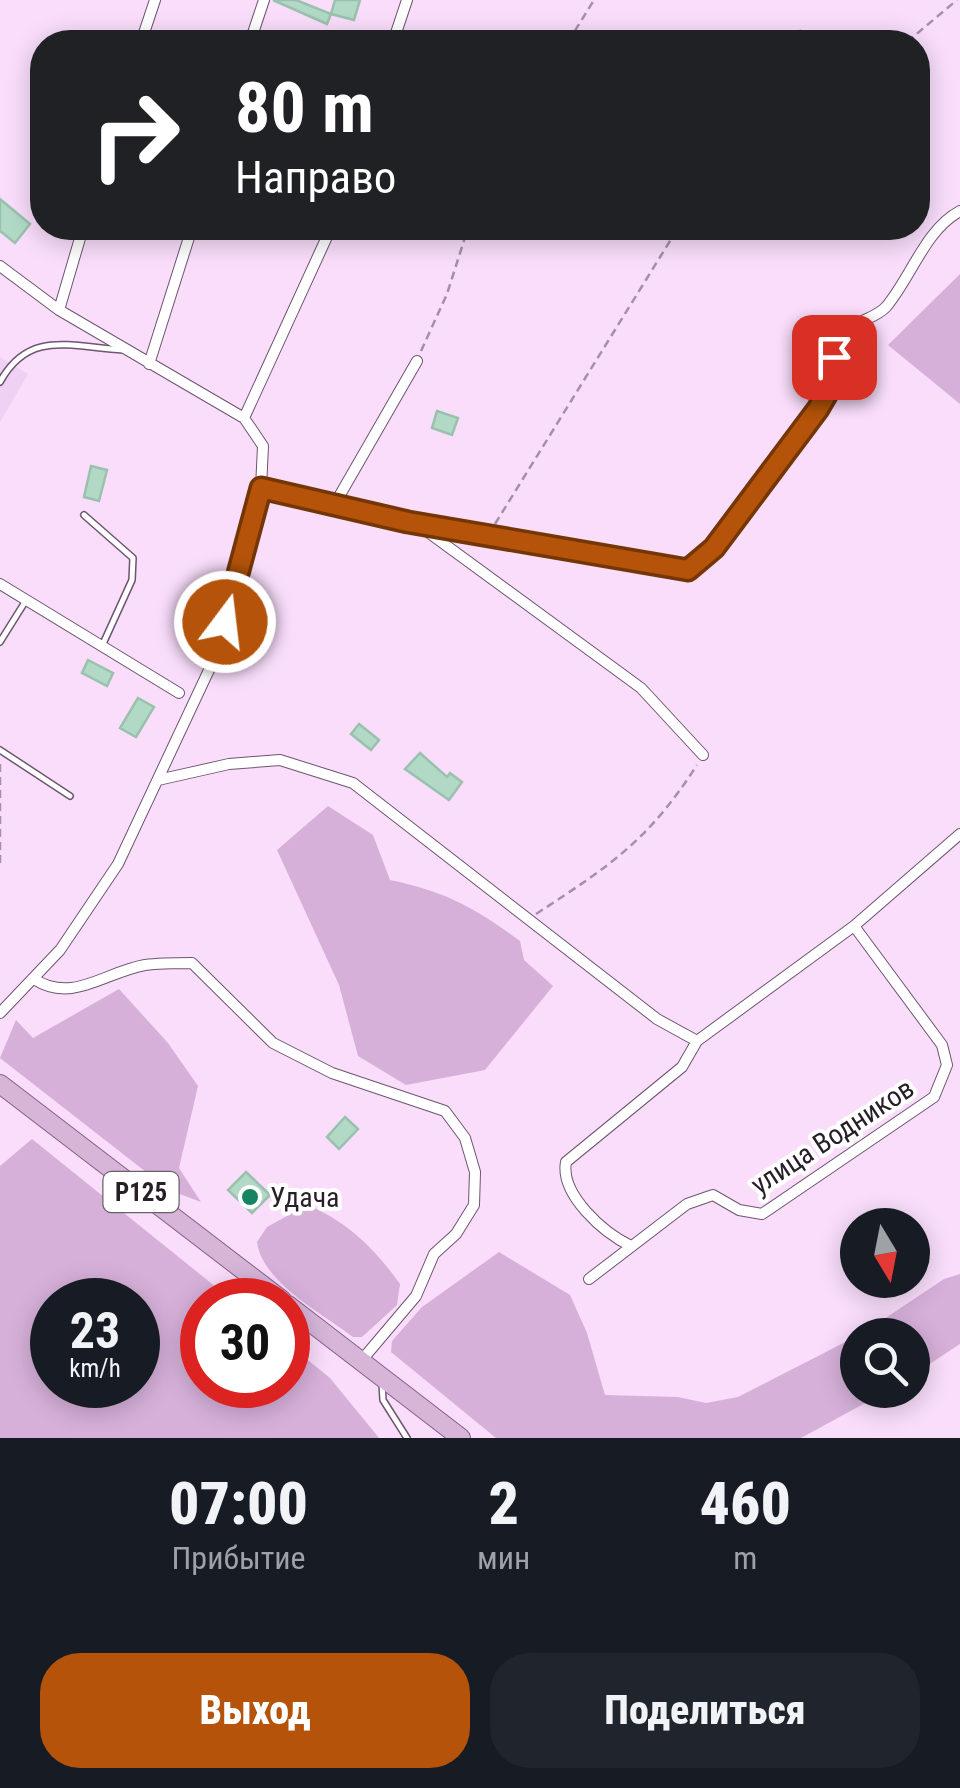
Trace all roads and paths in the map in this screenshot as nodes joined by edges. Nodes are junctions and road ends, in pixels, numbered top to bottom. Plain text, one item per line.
1 (155, 0) edge
2 (264, 0) edge
3 (407, 0) edge
4 (594, 0) edge
5 (957, 0) edge
6 (145, 30) edge
7 (254, 30) edge
8 (397, 30) edge
9 (575, 30) edge
10 (921, 30) edge
11 (960, 211) edge
12 (930, 238) edge
13 (79, 240) edge
14 (188, 240) edge
15 (326, 240) edge
16 (464, 240) edge
17 (671, 240) edge
18 (929, 240) edge
19 (0, 266) edge
20 (58, 310) junction
21 (126, 351) junction
22 (417, 361) joint
23 (149, 364) junction
24 (0, 382) edge
25 (244, 418) junction
26 (261, 488) junction
27 (333, 507) junction
28 (84, 515) dead end
29 (416, 523) junction
30 (489, 534) junction
31 (0, 584) edge
32 (26, 600) junction
33 (0, 642) edge
34 (102, 646) junction
35 (179, 692) dead end
36 (0, 750) edge
37 (703, 755) joint
38 (0, 758) edge
39 (158, 780) junction
40 (70, 796) dead end
41 (960, 834) edge
42 (0, 862) edge
43 (529, 918) junction
44 (854, 926) junction
45 (34, 980) junction
46 (0, 1013) edge
47 (698, 1041) junction
48 (0, 1084) edge
49 (631, 1246) junction
50 (253, 1278) edge
51 (589, 1279) dead end
52 (310, 1322) edge
53 (361, 1361) junction
54 (381, 1376) junction
55 (407, 1438) edge
56 (462, 1438) edge

1 - 6 street
2 - 7 street
3 - 8 street
4 - 9 path
5 - 10 path
11 - 12 street
13 - 20 street
14 - 23 street
15 - 25 street
16 - 22 path
17 - 30 path
18 - 30 street
19 - 20 street
20 - 21 street
21 - 23 street
21 - 24 lane
22 - 27 street
23 - 25 street
25 - 26 street
26 - 27 street
26 - 39 street
27 - 29 street
28 - 34 lane
29 - 30 street
29 - 37 street
31 - 32 street
32 - 33 lane
32 - 34 street
34 - 35 street
36 - 40 lane
37 - 43 path
38 - 42 path
39 - 43 street
39 - 45 street
41 - 44 street
43 - 47 street
44 - 47 street
44 - 49 street, улица Водников
45 - 46 street
45 - 53 street
47 - 49 street
48 - 50 main road, Р125
49 - 51 street, улица Водников
52 - 53 main road, Р125
53 - 54 main road, Р125
54 - 55 lane
54 - 56 main road, Р125

